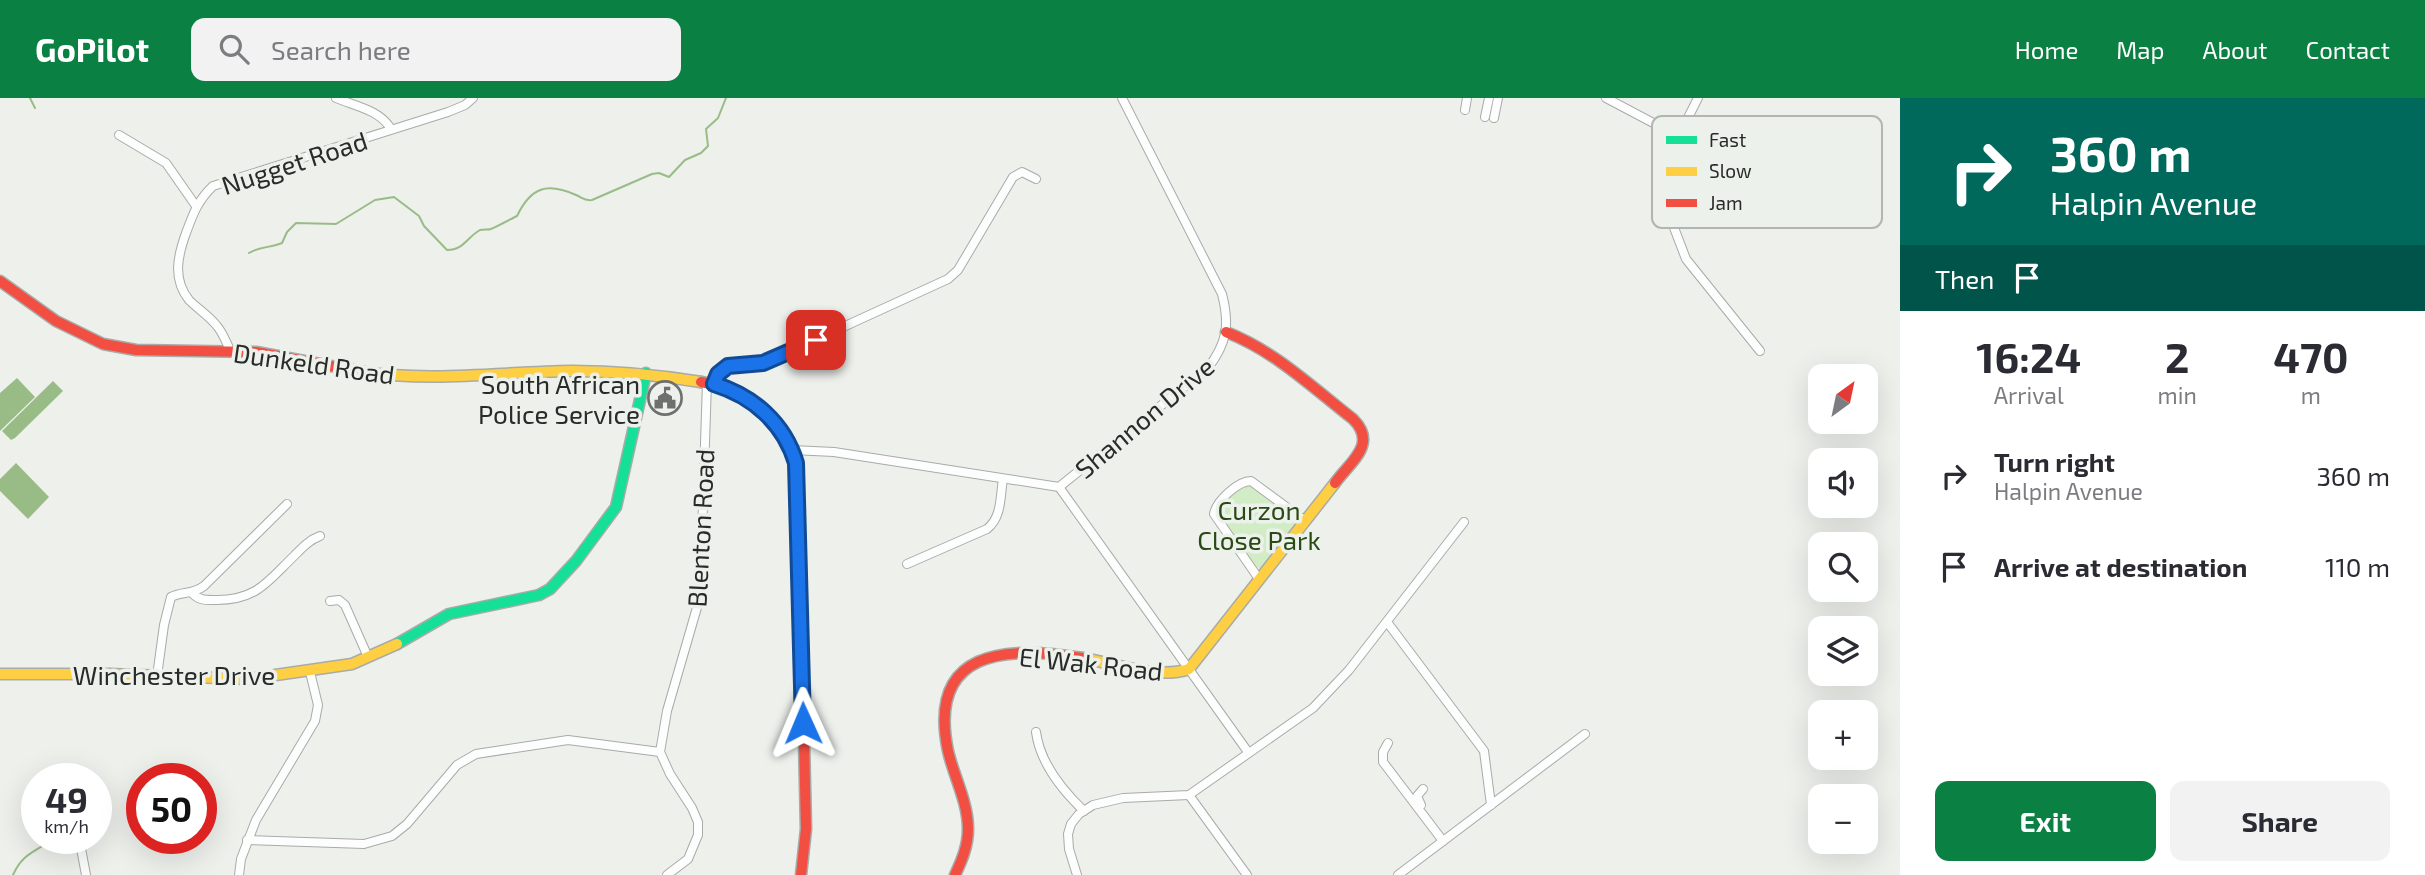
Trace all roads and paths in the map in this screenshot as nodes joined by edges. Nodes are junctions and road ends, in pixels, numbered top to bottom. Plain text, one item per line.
1 (335, 98) edge
2 (473, 98) edge
3 (1122, 98) edge
4 (1467, 98) edge
5 (1489, 98) edge
6 (1498, 98) edge
7 (1606, 98) edge
8 (1698, 98) edge
9 (1465, 110) dead end
10 (1688, 116) edge
11 (1652, 122) edge
12 (391, 129) junction
13 (118, 135) dead end
14 (1036, 179) dead end
15 (196, 206) junction
16 (1674, 228) edge
17 (0, 281) edge
18 (1226, 332) junction
19 (230, 350) junction
20 (1760, 351) dead end
21 (646, 373) junction
22 (710, 383) junction
23 (792, 450) junction
24 (1003, 479) junction
25 (1059, 487) junction
26 (287, 503) dead end
27 (1304, 520) junction
28 (1464, 522) dead end
29 (320, 536) dead end
30 (907, 564) dead end
31 (1259, 579) junction
32 (192, 593) junction
33 (330, 601) dead end
34 (1387, 622) junction
35 (368, 657) junction
36 (1189, 669) junction
37 (310, 672) junction
38 (0, 674) edge
39 (157, 676) junction
40 (1036, 732) dead end
41 (1585, 734) dead end
42 (1388, 743) dead end
43 (660, 752) junction
44 (1248, 752) junction
45 (1423, 789) dead end
46 (1189, 795) junction
47 (1491, 805) junction
48 (1084, 811) junction
49 (247, 840) junction
50 (1444, 840) junction
51 (82, 854) edge
52 (86, 875) edge
53 (239, 875) edge
54 (667, 875) edge
55 (801, 875) edge
56 (955, 875) edge
57 (1077, 875) edge
58 (1247, 875) edge
59 (1398, 875) edge

1 - 12 street
2 - 12 street, Nugget Road
3 - 18 street, Shannon Drive
4 - 9 street
5 - 6 street
7 - 11 street
8 - 10 street
12 - 15 street, Nugget Road
13 - 15 street
14 - 22 street
15 - 19 street, Nugget Road
16 - 20 street
17 - 19 street, Dunkeld Road
18 - 25 street, Shannon Drive
18 - 27 street, El Wak Road
19 - 21 street, Dunkeld Road
21 - 22 street, Dunkeld Road
21 - 35 street, Winchester Drive
22 - 23 street, Dunkeld Road
22 - 43 street, Blenton Road
23 - 24 street, Shannon Drive
23 - 55 street
24 - 25 street, Shannon Drive
24 - 30 street
25 - 36 street
26 - 32 street
27 - 31 street, El Wak Road
27 - 31 street
28 - 34 street
29 - 32 street
31 - 36 street, El Wak Road
32 - 39 street
33 - 35 street
34 - 44 street
34 - 47 street
35 - 37 street, Winchester Drive
36 - 44 street
36 - 56 street, El Wak Road
37 - 39 street, Winchester Drive
37 - 49 street
38 - 39 street, Winchester Drive
40 - 48 street
41 - 47 street
42 - 50 street
43 - 49 street
43 - 54 street
44 - 46 street
45 - 50 street
46 - 48 street
46 - 58 street
47 - 50 street
48 - 57 street
49 - 53 street
50 - 59 street
51 - 52 street

